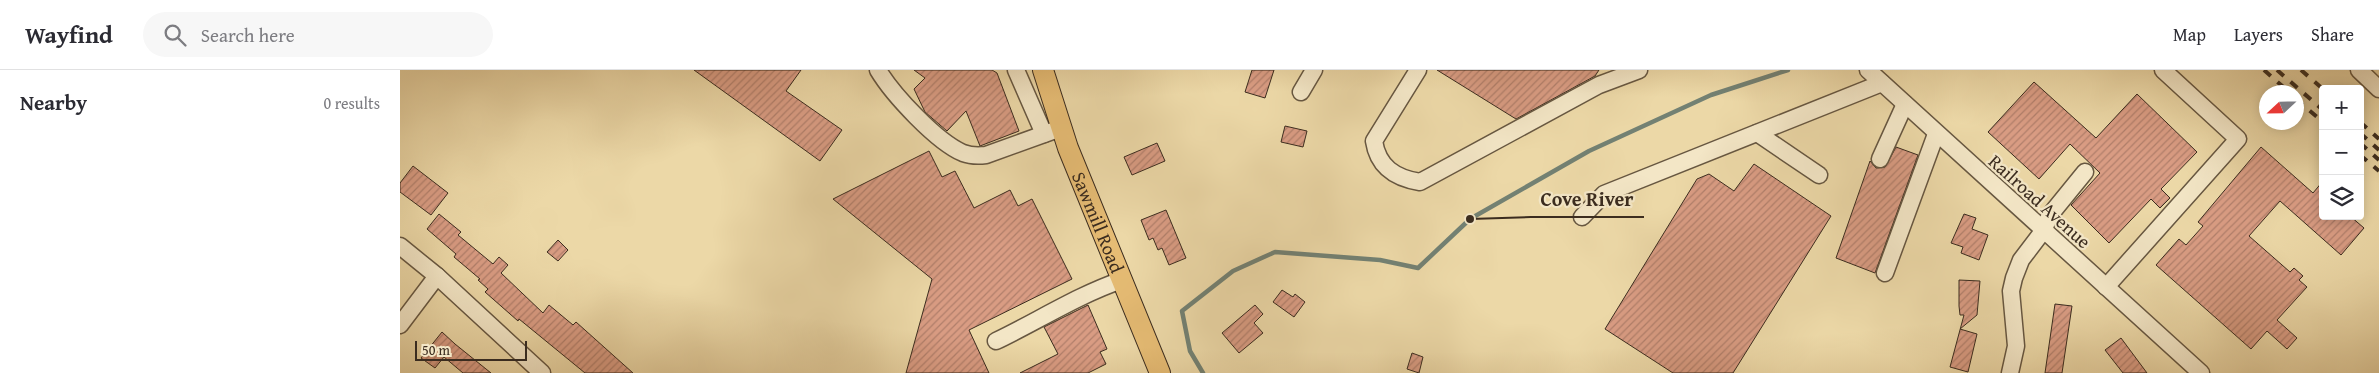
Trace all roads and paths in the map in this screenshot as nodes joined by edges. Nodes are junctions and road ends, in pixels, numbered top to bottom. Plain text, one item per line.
1 (878, 70) edge
2 (1016, 70) edge
3 (1043, 70) edge
4 (1314, 70) edge
5 (1418, 70) edge
6 (1639, 70) edge
7 (1868, 70) edge
8 (2163, 70) edge
9 (2359, 70) edge
10 (1882, 83) junction
11 (2379, 88) edge
12 (1301, 92) dead end
13 (1905, 104) junction
14 (1052, 131) junction
15 (1757, 133) junction
16 (1936, 134) junction
17 (1880, 159) dead end
18 (2085, 172) dead end
19 (1820, 175) dead end
20 (1582, 217) dead end
21 (2043, 231) junction
22 (400, 246) edge
23 (1885, 273) dead end
24 (437, 276) junction
25 (1122, 280) junction
26 (2106, 287) junction
27 (400, 325) edge
28 (996, 341) dead end
29 (2184, 366) edge
30 (542, 373) edge
31 (1159, 373) edge
32 (2010, 373) edge
33 (2201, 373) edge

1 - 14 street
2 - 14 street
3 - 14 main road, Sawmill Road
4 - 12 street
5 - 6 street
7 - 10 street, Railroad Avenue
8 - 26 street
9 - 11 street
10 - 13 street, Railroad Avenue
10 - 15 street
13 - 16 street, Railroad Avenue
13 - 17 street
14 - 25 main road, Sawmill Road
15 - 19 street
15 - 20 street
16 - 21 street, Railroad Avenue
16 - 23 street
18 - 21 street
21 - 26 street, Railroad Avenue
21 - 32 street
22 - 24 street
24 - 27 street
24 - 30 street
25 - 28 street
25 - 31 main road, Sawmill Road
26 - 29 street, Railroad Avenue
29 - 33 street, Railroad Avenue

